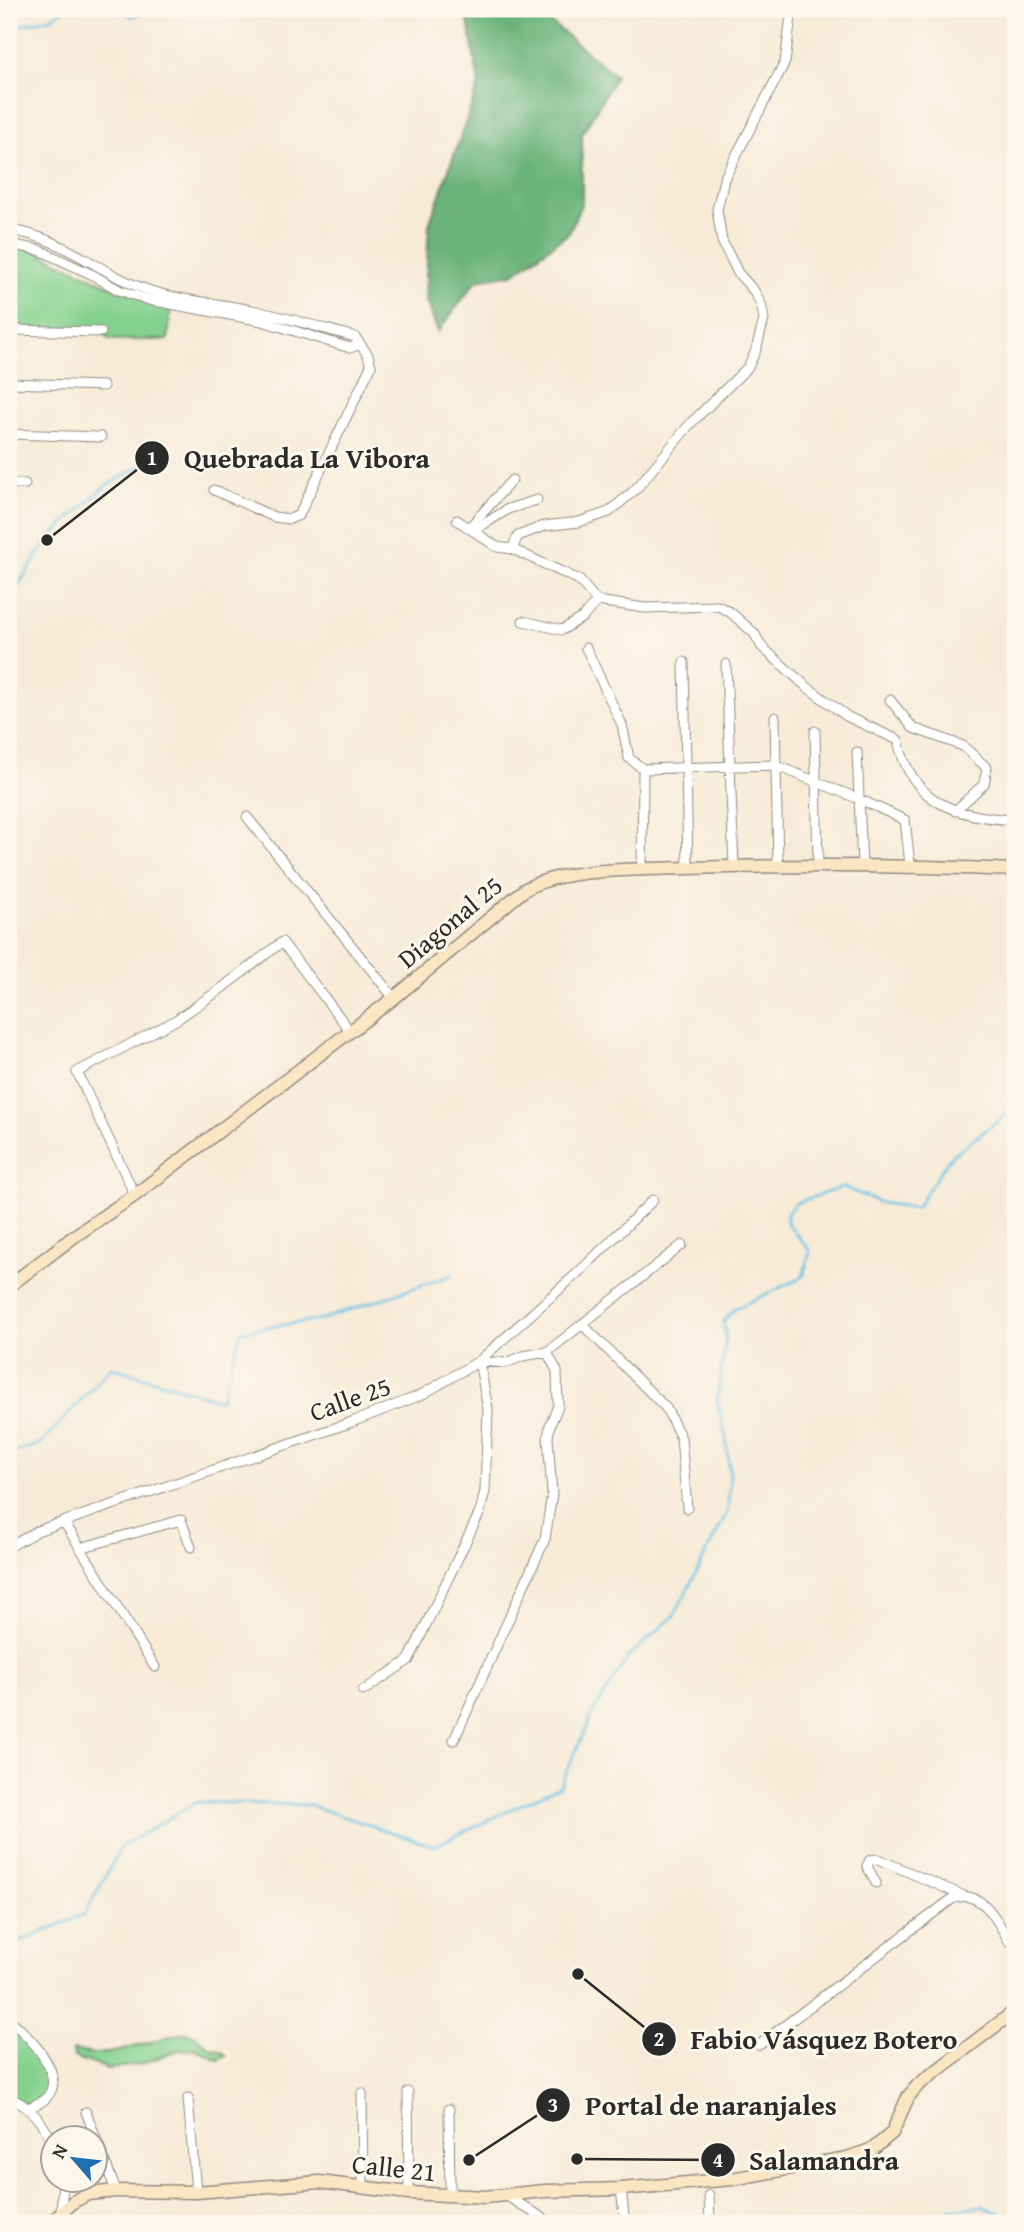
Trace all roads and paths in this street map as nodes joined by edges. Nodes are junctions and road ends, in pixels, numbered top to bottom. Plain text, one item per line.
1 (792, 9) edge
2 (9, 230) edge
3 (9, 244) edge
4 (76, 252) junction
5 (75, 266) junction
6 (9, 330) edge
7 (101, 332) dead end
8 (360, 344) junction
9 (9, 383) edge
10 (103, 386) dead end
11 (9, 435) edge
12 (101, 437) dead end
13 (512, 480) dead end
14 (9, 484) edge
15 (25, 484) dead end
16 (214, 490) dead end
17 (537, 500) dead end
18 (457, 520) dead end
19 (471, 530) junction
20 (512, 549) junction
21 (597, 601) junction
22 (523, 621) dead end
23 (586, 648) dead end
24 (684, 662) dead end
25 (726, 664) dead end
26 (890, 700) dead end
27 (775, 717) dead end
28 (913, 728) junction
29 (815, 731) dead end
30 (898, 740) junction
31 (857, 752) dead end
32 (775, 765) junction
33 (730, 766) junction
34 (688, 768) junction
35 (643, 769) junction
36 (816, 782) junction
37 (859, 799) junction
38 (955, 811) junction
39 (247, 817) dead end
40 (1015, 820) edge
41 (818, 865) junction
42 (862, 865) junction
43 (910, 865) junction
44 (778, 866) junction
45 (734, 867) junction
46 (688, 868) junction
47 (642, 870) junction
48 (1015, 870) edge
49 (394, 998) junction
50 (350, 1031) junction
51 (135, 1195) junction
52 (653, 1200) dead end
53 (682, 1245) dead end
54 (9, 1286) edge
55 (582, 1324) junction
56 (547, 1352) junction
57 (479, 1361) junction
58 (687, 1508) dead end
59 (64, 1522) junction
60 (9, 1547) edge
61 (191, 1547) dead end
62 (80, 1548) junction
63 (155, 1667) dead end
64 (363, 1690) dead end
65 (454, 1740) dead end
66 (876, 1883) dead end
67 (962, 1895) junction
68 (1015, 1942) edge
69 (1015, 2011) edge
70 (9, 2018) edge
71 (759, 2045) dead end
72 (362, 2092) dead end
73 (408, 2092) dead end
74 (188, 2098) dead end
75 (9, 2099) edge
76 (28, 2108) junction
77 (449, 2109) dead end
78 (86, 2112) dead end
79 (42, 2124) edge
80 (363, 2188) junction
81 (621, 2189) junction
82 (116, 2191) junction
83 (196, 2192) junction
84 (409, 2193) junction
85 (62, 2194) edge
86 (709, 2195) dead end
87 (450, 2196) junction
88 (507, 2196) junction
89 (61, 2213) junction
90 (51, 2223) edge
91 (551, 2223) edge
92 (625, 2223) edge
93 (710, 2223) edge

1 - 20 street
2 - 4 street
3 - 5 street
4 - 5 street
4 - 8 street
5 - 8 street
6 - 7 street
8 - 16 street
9 - 10 street
11 - 12 street
13 - 19 street
14 - 15 street
17 - 19 street
18 - 19 street
19 - 20 street
20 - 21 street
21 - 22 street
21 - 30 street
23 - 35 street
24 - 34 street
25 - 33 street
26 - 28 street
27 - 32 street
28 - 30 street
28 - 38 street
29 - 36 street
30 - 38 street
31 - 37 street
32 - 33 street
32 - 36 street
32 - 44 street
33 - 34 street
33 - 45 street
34 - 35 street
34 - 46 street
35 - 47 street
36 - 37 street
36 - 41 street
37 - 42 street
37 - 43 street
38 - 40 street
39 - 49 street
41 - 42 street, Diagonal 25
41 - 44 street, Diagonal 25
42 - 43 street, Diagonal 25
43 - 48 street, Diagonal 25
44 - 45 street, Diagonal 25
45 - 46 street, Diagonal 25
46 - 47 street, Diagonal 25
47 - 49 street, Diagonal 25
49 - 50 street, Diagonal 25
50 - 51 street, Diagonal 25
50 - 51 street
51 - 54 street, Diagonal 25
52 - 57 street, Calle 25
53 - 55 street
55 - 56 street
55 - 58 street
56 - 57 street
56 - 65 street
57 - 59 street, Calle 25
57 - 64 street
59 - 60 street, Calle 25
59 - 62 street
61 - 62 street
62 - 63 street
66 - 67 street
67 - 68 street
67 - 71 street
69 - 81 street, Calle 21
70 - 76 street
72 - 80 street
73 - 84 street
74 - 83 street
75 - 76 street
76 - 79 street
77 - 87 street
78 - 82 street
80 - 83 street, Calle 21
80 - 84 street, Calle 21
81 - 88 street, Calle 21
81 - 92 street
82 - 83 street, Calle 21
82 - 89 street, Calle 21
84 - 87 street, Calle 21
85 - 89 street
86 - 93 street
87 - 88 street, Calle 21
88 - 91 street
89 - 90 street, Calle 21

